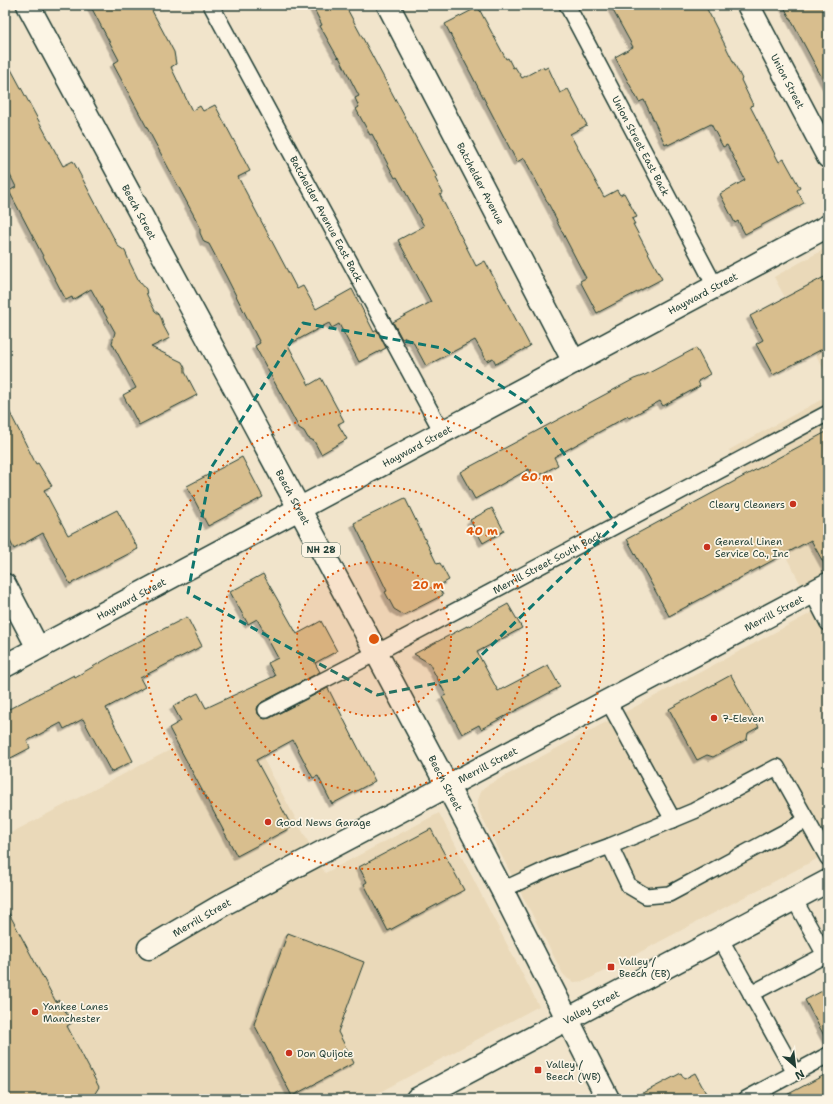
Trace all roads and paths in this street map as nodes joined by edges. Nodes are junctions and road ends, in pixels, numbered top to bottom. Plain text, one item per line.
1 (28, 5) edge
2 (211, 5) edge
3 (388, 5) edge
4 (567, 5) edge
5 (748, 5) edge
6 (828, 156) edge
7 (828, 226) edge
8 (716, 286) junction
9 (574, 362) junction
10 (828, 413) edge
11 (442, 432) junction
12 (299, 509) junction
13 (5, 585) edge
14 (820, 588) edge
15 (828, 623) edge
16 (38, 648) junction
17 (376, 653) junction
18 (5, 666) edge
19 (608, 701) junction
20 (266, 710) dead end
21 (447, 787) junction
22 (673, 820) junction
23 (807, 820) junction
24 (610, 846) junction
25 (828, 858) edge
26 (828, 881) edge
27 (502, 890) junction
28 (794, 899) junction
29 (720, 938) junction
30 (149, 948) dead end
31 (826, 954) edge
32 (751, 994) junction
33 (568, 1020) junction
34 (828, 1055) edge
35 (795, 1072) junction
36 (422, 1098) edge
37 (608, 1099) edge
38 (746, 1099) edge

1 - 12 street, Beech Street / NH 28
2 - 11 lane, Batchelder Avenue East Back
3 - 9 street, Batchelder Avenue
4 - 8 lane, Union Street East Back
5 - 6 street, Union Street
7 - 8 street, Hayward Street
8 - 9 street, Hayward Street
9 - 11 street, Hayward Street
10 - 17 lane, Merrill Street South Back
11 - 12 street, Hayward Street
12 - 16 street, Hayward Street
12 - 17 street, Beech Street / NH 28
13 - 16 street
14 - 15 lane
14 - 19 street, Merrill Street
16 - 18 street, Hayward Street
17 - 20 lane, Merrill Street South Back
17 - 21 street, Beech Street / NH 28
19 - 21 street, Merrill Street
19 - 22 lane
21 - 27 street, Beech Street / NH 28
21 - 30 street, Merrill Street
22 - 23 lane
22 - 24 lane
23 - 24 lane
23 - 25 lane
24 - 27 lane
26 - 28 street, Valley Street
27 - 33 street, Beech Street / NH 28
28 - 29 street, Valley Street
28 - 31 lane
29 - 32 lane
29 - 33 street, Valley Street
31 - 32 lane
32 - 35 lane
33 - 36 street, Valley Street
33 - 37 street, Beech Street / NH 28
34 - 35 lane
35 - 38 lane

